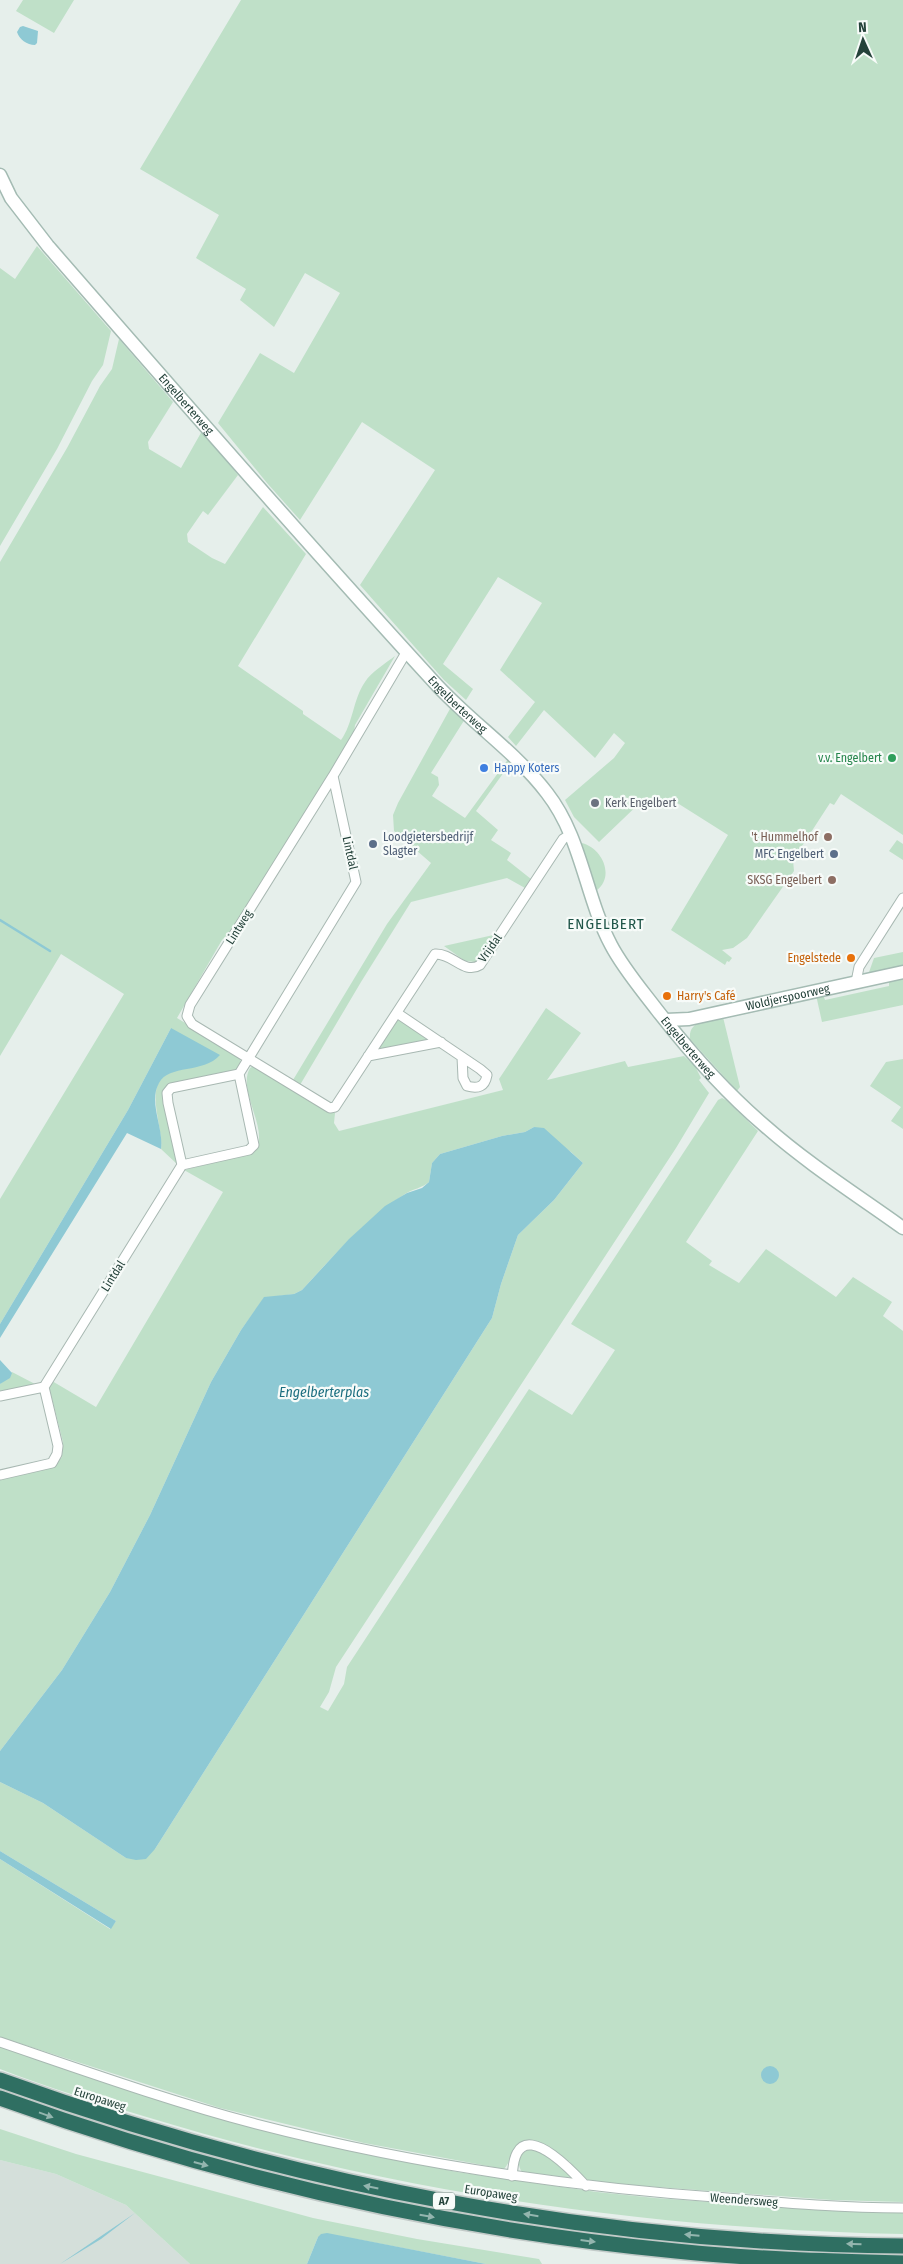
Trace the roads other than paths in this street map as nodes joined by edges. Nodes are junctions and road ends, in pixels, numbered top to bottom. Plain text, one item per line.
1 (0, 175) edge
2 (407, 651) junction
3 (333, 776) junction
4 (571, 834) junction
5 (903, 898) edge
6 (903, 972) edge
7 (856, 982) junction
8 (397, 1013) junction
9 (689, 1019) junction
10 (666, 1020) junction
11 (680, 1038) junction
12 (441, 1042) junction
13 (368, 1056) junction
14 (462, 1057) dead end
15 (248, 1058) junction
16 (239, 1074) junction
17 (182, 1165) junction
18 (903, 1228) edge
19 (44, 1387) junction
20 (0, 1396) edge
21 (0, 1475) edge
22 (0, 2042) edge
23 (0, 2080) edge
24 (0, 2098) edge
25 (512, 2176) junction
26 (586, 2186) junction
27 (903, 2208) edge
28 (903, 2246) edge
29 (903, 2263) edge

1 - 2 street, Engelberterweg
2 - 3 street
2 - 4 street, Engelberterweg
3 - 15 street, Lintdal
3 - 15 street, Lintweg
4 - 8 street, Vrijdal
4 - 10 street, Engelberterweg
5 - 7 street
6 - 7 street, Woldjerspoorweg
7 - 9 street, Woldjerspoorweg
8 - 12 street
8 - 13 street, Vrijdal
9 - 10 street, Woldjerspoorweg
9 - 11 street
10 - 11 street, Engelberterweg
11 - 18 street, Engelberterweg
12 - 13 street
12 - 14 street
13 - 15 street, Vrijdal
15 - 16 street, Lintdal
16 - 17 street
16 - 17 street
17 - 19 street, Lintdal
19 - 20 street
19 - 21 street
22 - 25 street, Weendersweg
28 -> 23 highway, Europaweg / A7
24 -> 29 highway, A7
25 - 26 street, Weendersweg
25 - 26 street
26 - 27 street, Weendersweg

